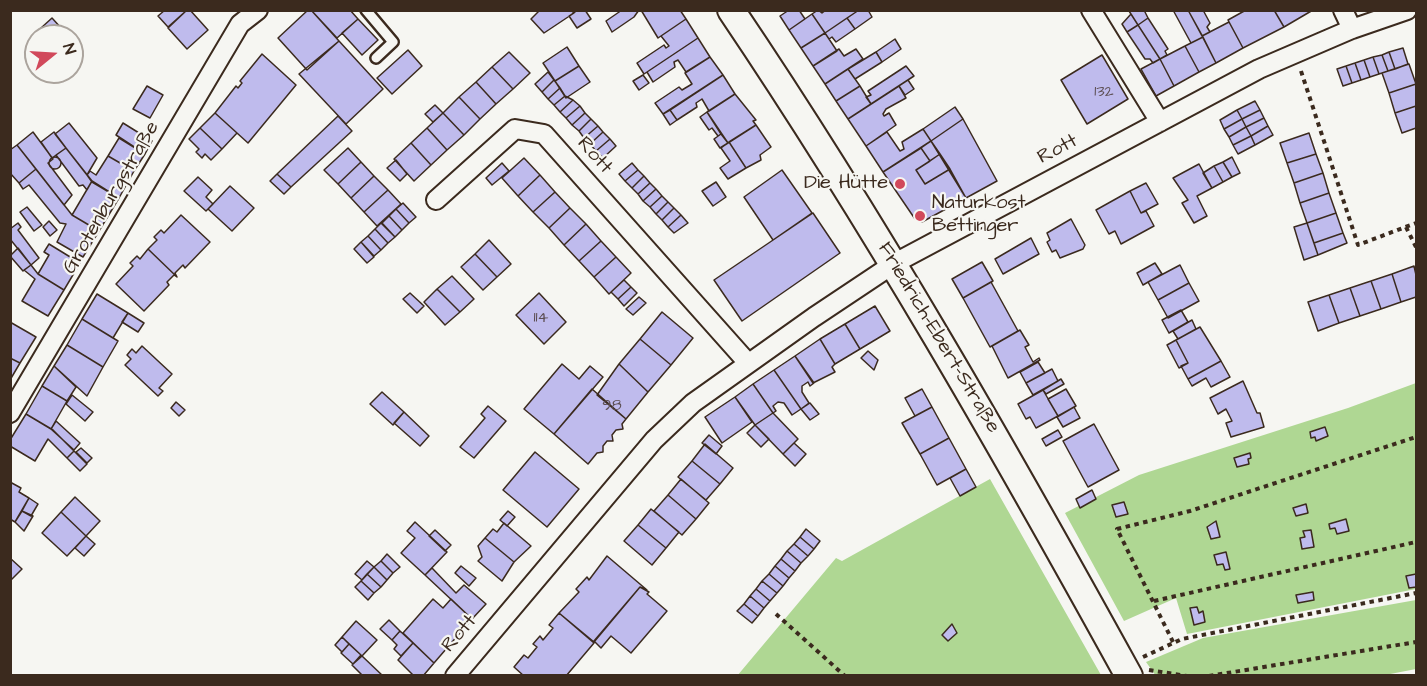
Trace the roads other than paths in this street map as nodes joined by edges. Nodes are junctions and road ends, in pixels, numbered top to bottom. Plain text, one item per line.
1 (258, 10) edge
2 (366, 10) edge
3 (730, 10) edge
4 (1092, 10) edge
5 (1343, 10) edge
6 (1407, 10) edge
7 (234, 17) edge
8 (1352, 29) junction
9 (376, 58) dead end
10 (1160, 122) junction
11 (436, 200) dead end
12 (895, 263) junction
13 (748, 363) junction
14 (10, 413) edge
15 (1127, 671) edge
16 (455, 675) edge

1 - 7 street, Grotenburgstraße
2 - 9 lane
3 - 12 street, Friedrich-Ebert-Straße
4 - 10 street
5 - 8 street
6 - 8 street, Rott
7 - 14 street, Grotenburgstraße
8 - 10 street, Rott
10 - 12 street, Rott
11 - 13 street, Rott
12 - 13 street, Rott
12 - 15 street, Friedrich-Ebert-Straße
13 - 16 street, Rott

